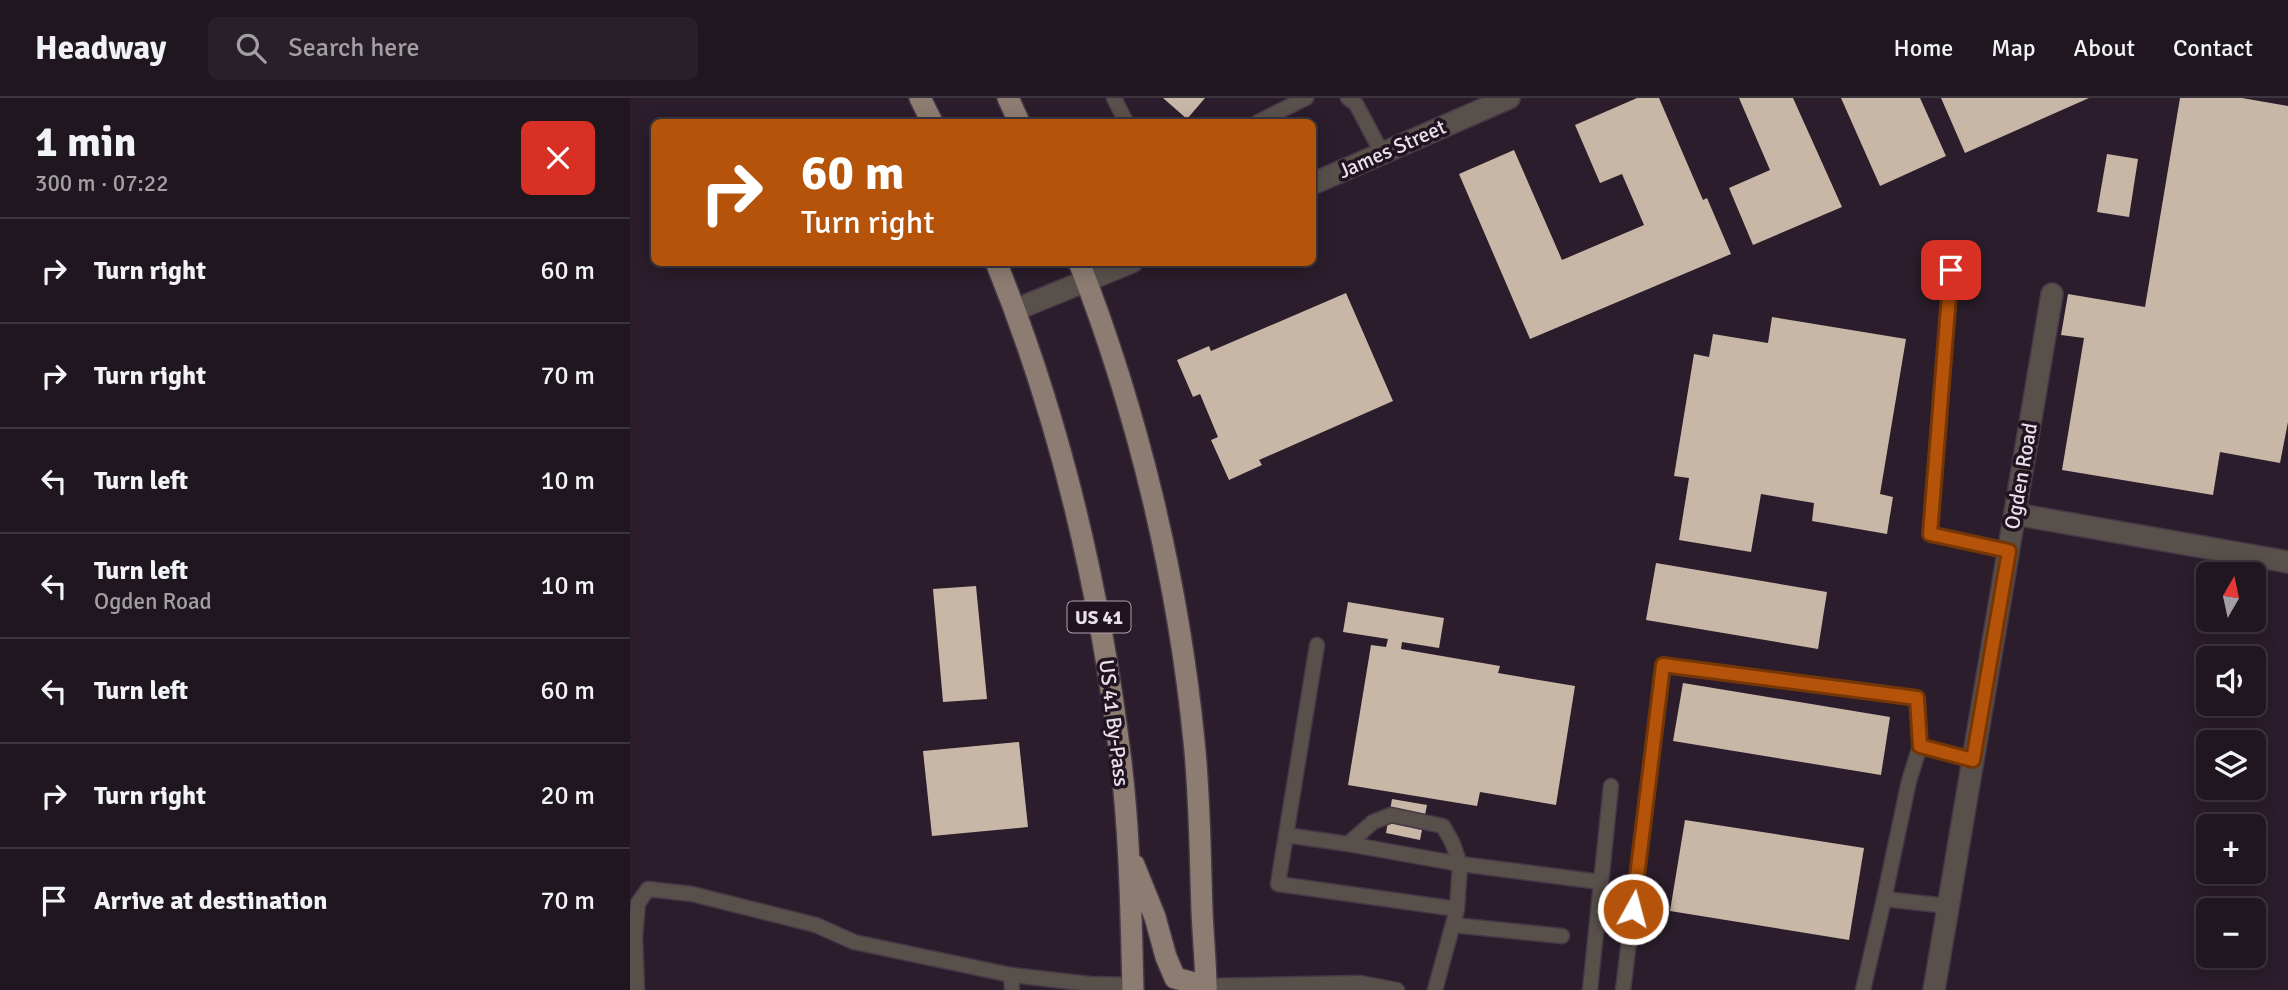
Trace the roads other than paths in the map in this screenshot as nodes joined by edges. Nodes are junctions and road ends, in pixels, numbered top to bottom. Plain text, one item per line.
1 (920, 98) edge
2 (1007, 98) edge
3 (1114, 98) edge
4 (1306, 98) edge
5 (1348, 98) edge
6 (1509, 98) edge
7 (1481, 104) edge
8 (930, 119) edge
9 (1018, 119) edge
10 (1124, 119) edge
11 (1264, 119) edge
12 (1382, 153) junction
13 (1316, 182) edge
14 (998, 266) edge
15 (1112, 266) edge
16 (1951, 270) dead end
17 (1083, 272) edge
18 (2052, 294) dead end
19 (1015, 310) junction
20 (2015, 514) junction
21 (2009, 551) junction
22 (2288, 562) edge
23 (1317, 645) dead end
24 (1920, 746) junction
25 (1973, 760) junction
26 (1611, 786) dead end
27 (1286, 835) junction
28 (1348, 844) junction
29 (1127, 847) junction
30 (1460, 864) junction
31 (1601, 882) junction
32 (1884, 899) junction
33 (1948, 906) junction
34 (1457, 909) junction
35 (1453, 925) junction
36 (1562, 936) dead end
37 (1012, 983) edge
38 (1133, 987) edge
39 (1206, 988) edge
40 (1373, 988) edge
41 (637, 990) edge
42 (1397, 990) edge
43 (1435, 990) edge
44 (1590, 990) edge
45 (1623, 990) edge
46 (1863, 990) edge
47 (1934, 990) edge

1 - 8 main road
2 - 9 main road
3 - 10 lane
4 - 11 lane
5 - 12 lane
6 - 7 street, James Street
7 - 12 street, James Street
12 - 13 street, James Street
14 - 19 main road, US 41 By-Pass / US 41
15 - 17 street
16 - 21 lane
17 - 19 street
17 - 39 main road
18 - 20 street, Ogden Road
19 - 29 main road, US 41 By-Pass / US 41
20 - 21 street, Ogden Road
20 - 22 street
21 - 25 street, Ogden Road
23 - 27 lane
24 - 25 lane
24 - 32 lane
24 - 45 lane
25 - 33 street, Ogden Road
26 - 31 lane
27 - 28 lane
27 - 34 lane
28 - 30 lane
28 - 30 lane
29 - 38 main road, US 41 By-Pass / US 41
29 - 39 main road
30 - 31 lane
30 - 34 lane
31 - 44 lane
32 - 33 lane
32 - 46 lane
33 - 47 street, Ogden Road
34 - 35 lane
35 - 36 lane
35 - 43 lane
37 - 38 lane
37 - 41 lane
39 - 40 lane
40 - 42 lane

